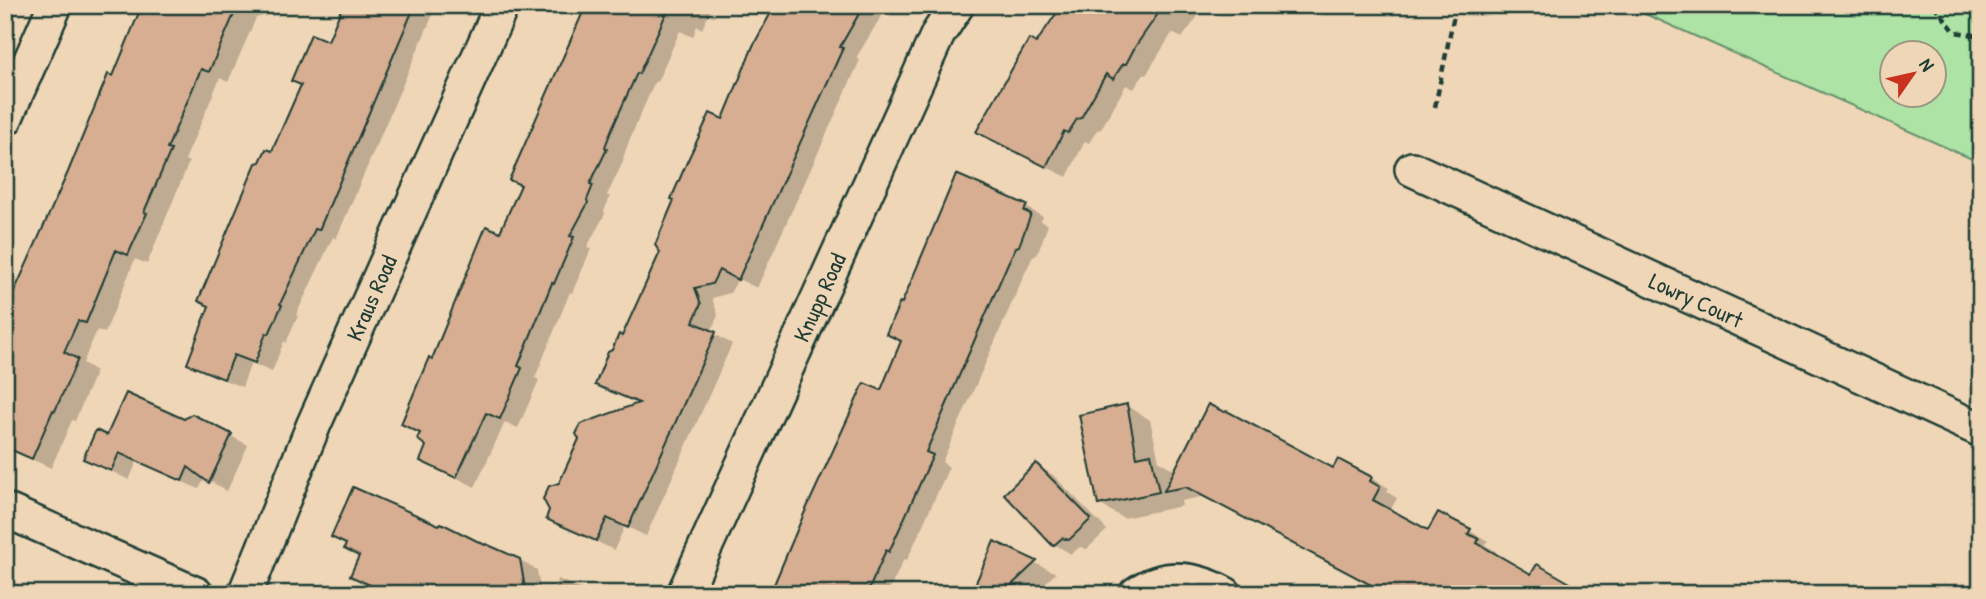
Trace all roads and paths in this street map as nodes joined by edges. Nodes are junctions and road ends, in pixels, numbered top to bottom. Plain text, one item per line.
1 (55, 5) edge
2 (502, 5) edge
3 (957, 5) edge
4 (1456, 5) edge
5 (1934, 5) edge
6 (1981, 36) edge
7 (1435, 107) dead end
8 (5, 118) edge
9 (1412, 169) dead end
10 (1981, 430) edge
11 (5, 510) edge
12 (196, 594) edge
13 (246, 594) edge
14 (684, 594) edge
15 (1136, 594) edge
16 (1225, 594) edge

1 - 8 street
2 - 13 street, Kraus Road
3 - 14 street, Knupp Road
4 - 7 path
5 - 6 path
9 - 10 street, Lowry Court
11 - 12 street
15 - 16 street

